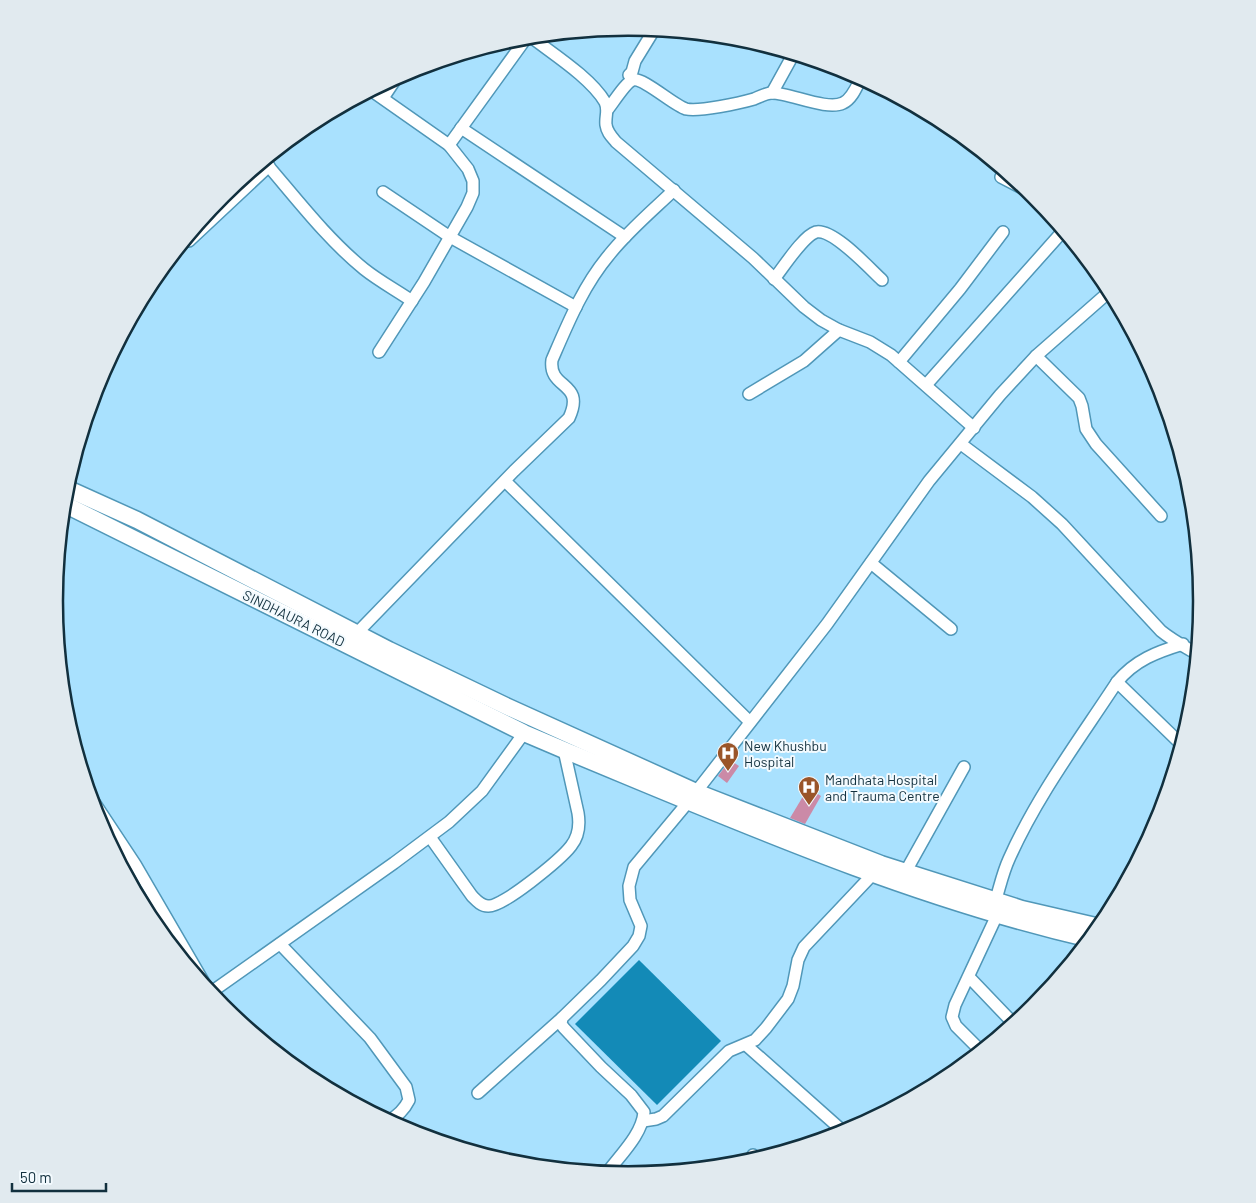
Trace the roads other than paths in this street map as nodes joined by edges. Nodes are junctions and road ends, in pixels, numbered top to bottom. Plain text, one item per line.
1 (650, 37) edge
2 (539, 43) edge
3 (520, 47) edge
4 (790, 60) edge
5 (629, 75) dead end
6 (857, 85) edge
7 (388, 90) edge
8 (772, 93) junction
9 (378, 95) edge
10 (383, 98) junction
11 (608, 109) junction
12 (461, 128) junction
13 (449, 145) junction
14 (268, 166) edge
15 (674, 190) junction
16 (383, 192) dead end
17 (1003, 232) dead end
18 (1058, 235) edge
19 (450, 237) junction
20 (625, 237) junction
21 (774, 279) junction
22 (882, 280) dead end
23 (1104, 296) edge
24 (412, 301) junction
25 (576, 307) junction
26 (839, 330) junction
27 (380, 352) dead end
28 (1036, 356) junction
29 (899, 362) junction
30 (926, 385) junction
31 (750, 394) dead end
32 (974, 428) junction
33 (961, 444) junction
34 (505, 481) junction
35 (74, 492) edge
36 (71, 508) edge
37 (1161, 516) dead end
38 (871, 563) junction
39 (951, 629) dead end
40 (357, 633) junction
41 (1183, 644) junction
42 (1191, 650) edge
43 (1117, 682) junction
44 (750, 722) junction
45 (524, 733) junction
46 (1176, 739) edge
47 (564, 750) junction
48 (964, 767) dead end
49 (692, 797) junction
50 (109, 825) edge
51 (430, 837) junction
52 (906, 871) junction
53 (873, 874) junction
54 (997, 907) junction
55 (1091, 925) edge
56 (1082, 937) edge
57 (280, 944) junction
58 (189, 957) edge
59 (969, 977) junction
60 (216, 989) edge
61 (562, 1018) junction
62 (1009, 1019) edge
63 (746, 1045) junction
64 (976, 1046) edge
65 (478, 1093) dead end
66 (397, 1117) edge
67 (643, 1121) junction
68 (838, 1126) edge
69 (612, 1167) edge

1 - 5 street
2 - 11 street
3 - 12 street
4 - 8 street
6 - 8 street
7 - 10 street
8 - 11 street
9 - 10 street
10 - 13 street
11 - 15 street
12 - 13 street
12 - 20 street
13 - 19 street
14 - 24 street
15 - 20 street
15 - 21 street
16 - 19 street
17 - 29 street
18 - 30 street
19 - 24 street
19 - 25 street
20 - 25 street
21 - 22 street
21 - 26 street
23 - 28 street
24 - 27 street
25 - 34 street
26 - 29 street
26 - 31 street
28 - 32 street
28 - 37 street
29 - 30 street
30 - 32 street
32 - 33 street
33 - 38 street
33 - 41 street
34 - 40 street
34 - 44 street
35 - 40 street
36 - 45 street, SINDHAURA ROAD
38 - 39 street
38 - 44 street
40 - 49 street
41 - 42 street
41 - 43 street
43 - 46 street
43 - 54 street
44 - 49 street
45 - 47 street, SINDHAURA ROAD
45 - 51 street
47 - 49 street, SINDHAURA ROAD
47 - 51 street
48 - 52 street
49 - 52 street
49 - 53 street
49 - 61 street
50 - 58 street
51 - 57 street
52 - 54 street
53 - 54 street
53 - 63 street
54 - 55 street
54 - 56 street
54 - 59 street
57 - 60 street
57 - 66 street
59 - 62 street
59 - 64 street
61 - 65 street
61 - 67 street
63 - 67 street
63 - 68 street
67 - 69 street

